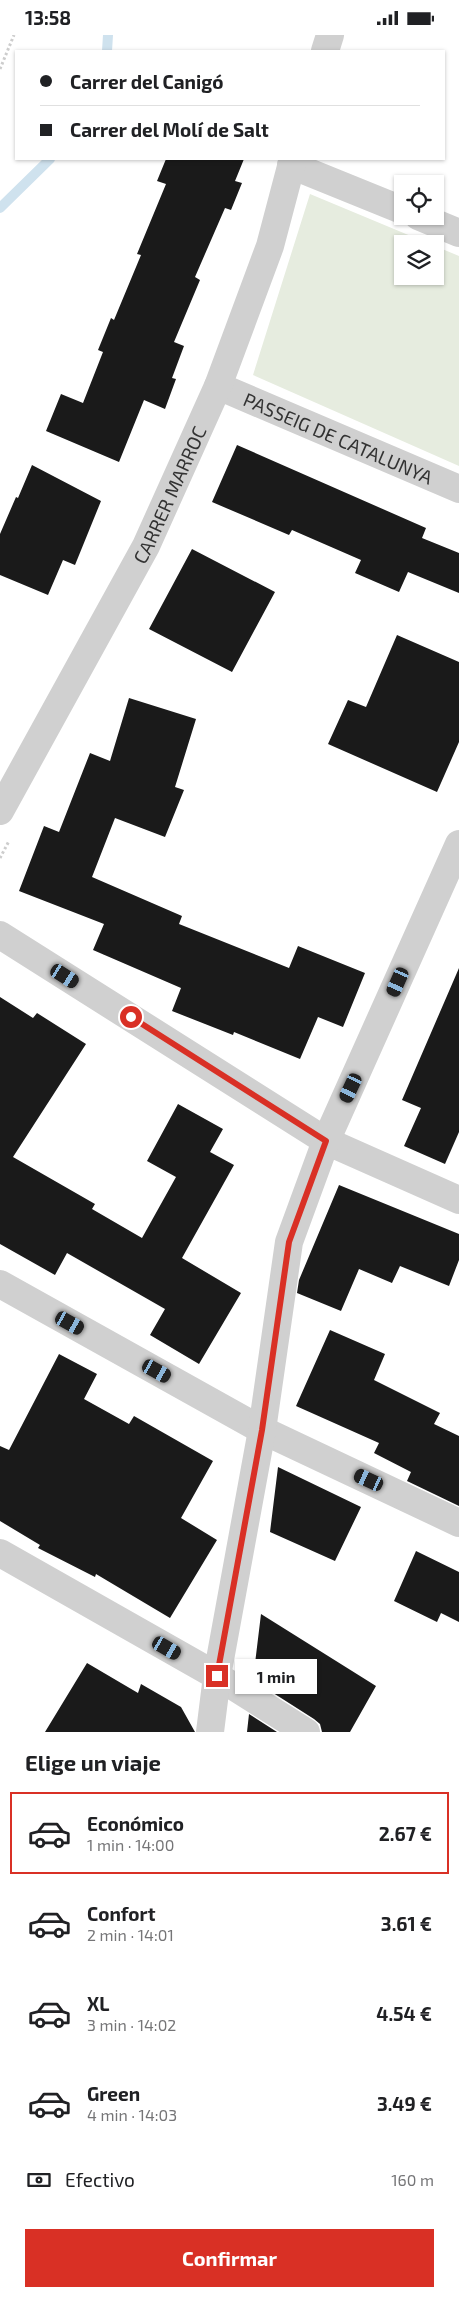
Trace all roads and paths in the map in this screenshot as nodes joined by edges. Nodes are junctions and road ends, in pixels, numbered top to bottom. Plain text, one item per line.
1 (14, 35) edge
2 (330, 35) edge
3 (325, 50) edge
4 (0, 69) edge
5 (292, 162) edge
6 (394, 207) edge
7 (440, 225) edge
8 (459, 233) edge
9 (218, 386) junction
10 (459, 489) edge
11 (0, 811) edge
12 (459, 844) edge
13 (0, 935) edge
14 (326, 1141) junction
15 (459, 1200) edge
16 (0, 1284) edge
17 (262, 1430) junction
18 (459, 1523) edge
19 (0, 1553) edge
20 (217, 1676) junction
21 (210, 1732) edge
22 (306, 1732) edge

1 - 4 path
2 - 3 street
5 - 6 street
5 - 9 street, CARRER MARROC
7 - 8 street
9 - 10 street, PASSEIG DE CATALUNYA
9 - 11 street, CARRER MARROC
12 - 14 street
13 - 14 street
14 - 15 street
14 - 17 street
16 - 17 street
17 - 18 street
17 - 20 street
19 - 20 street
20 - 21 street
20 - 22 street

